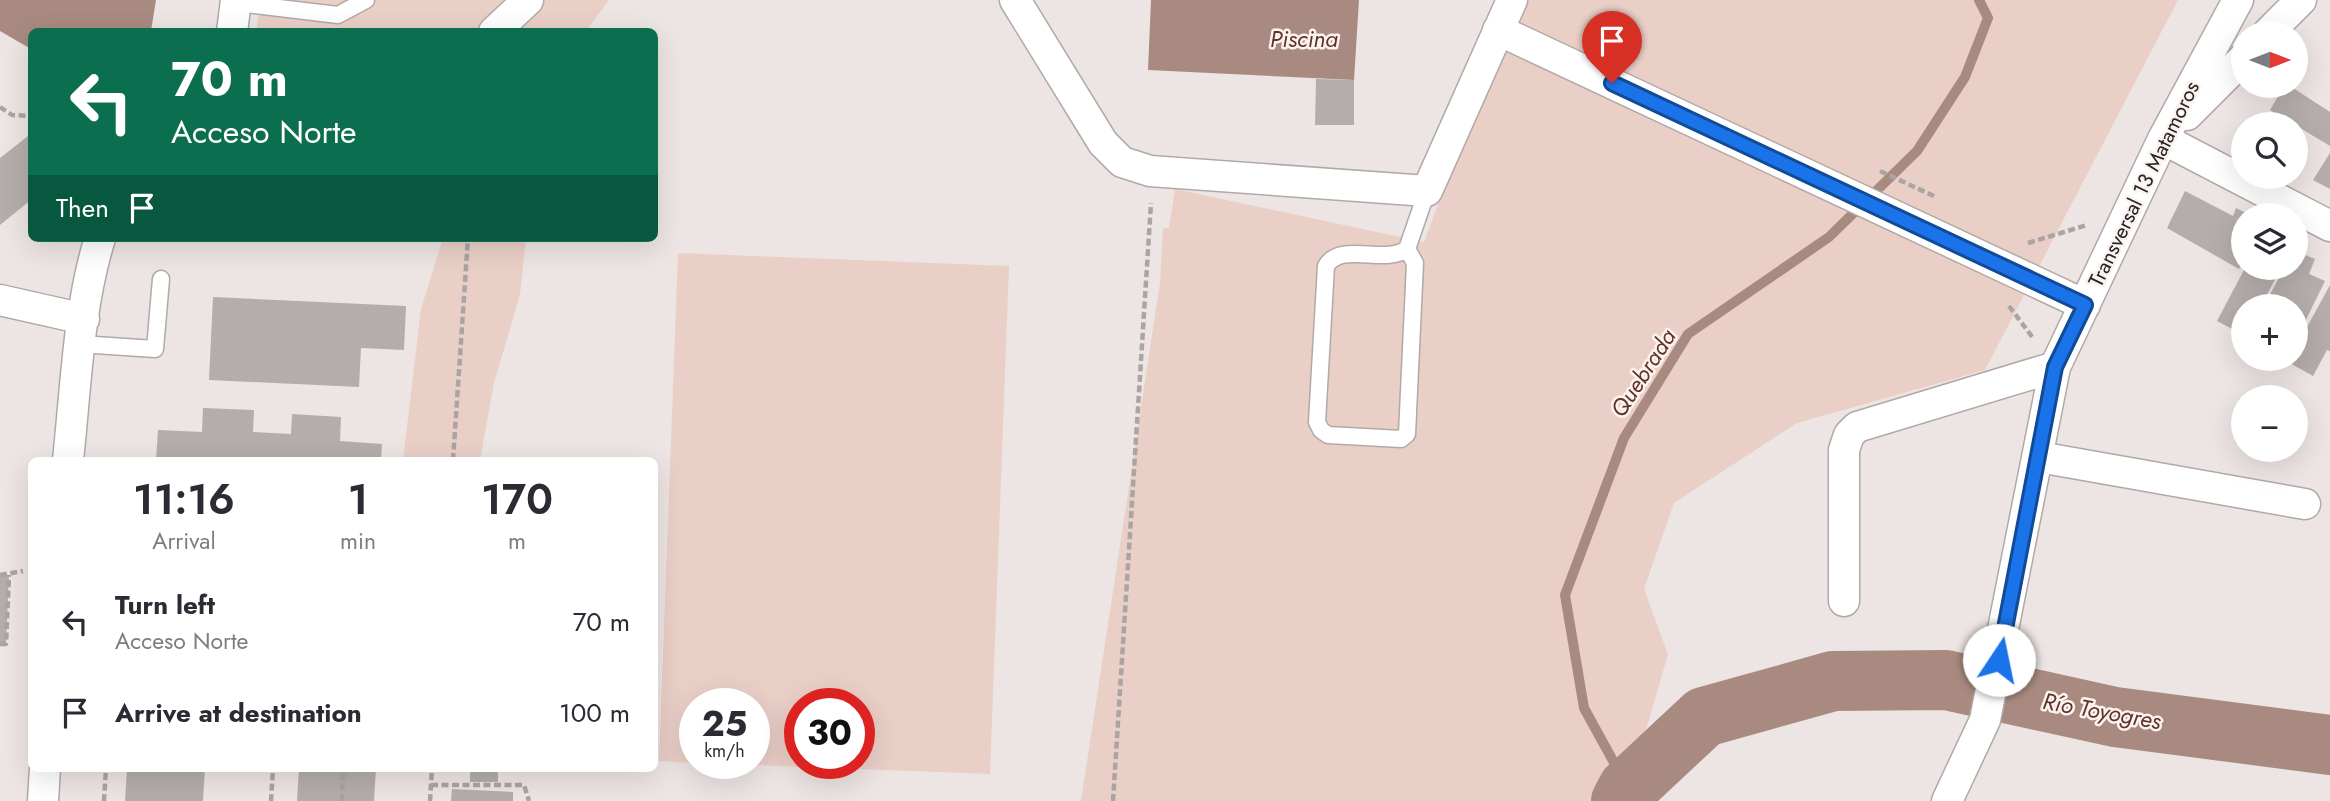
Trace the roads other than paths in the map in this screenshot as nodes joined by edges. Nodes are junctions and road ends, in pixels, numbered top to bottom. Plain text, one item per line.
1 (366, 0) edge
2 (528, 0) edge
3 (1015, 0) edge
4 (1512, 0) edge
5 (2238, 0) edge
6 (2301, 0) edge
7 (235, 12) edge
8 (2280, 21) edge
9 (498, 28) edge
10 (1499, 30) junction
11 (2231, 71) edge
12 (2163, 138) junction
13 (1427, 191) junction
14 (2330, 226) edge
15 (99, 242) edge
16 (1407, 249) junction
17 (161, 279) dead end
18 (0, 300) edge
19 (2085, 305) junction
20 (82, 332) junction
21 (2055, 367) junction
22 (68, 457) edge
23 (2039, 457) junction
24 (2305, 504) dead end
25 (1844, 601) dead end
26 (45, 772) edge
27 (43, 801) edge
28 (1947, 801) edge

1 - 7 lane
2 - 9 street
3 - 13 street
4 - 10 street
5 - 12 street, Transversal 13 Matamoros
6 - 8 street
10 - 13 street
10 - 19 street
11 - 12 street
12 - 14 street
12 - 19 street, Transversal 13 Matamoros
13 - 16 lane
15 - 20 street
16 - 16 lane
17 - 20 lane
18 - 20 street
19 - 21 street, Transversal 13 Matamoros
20 - 22 street
21 - 23 street, Transversal 13 Matamoros
21 - 25 street
23 - 24 street
23 - 28 street, Transversal 13 Matamoros
26 - 27 street

